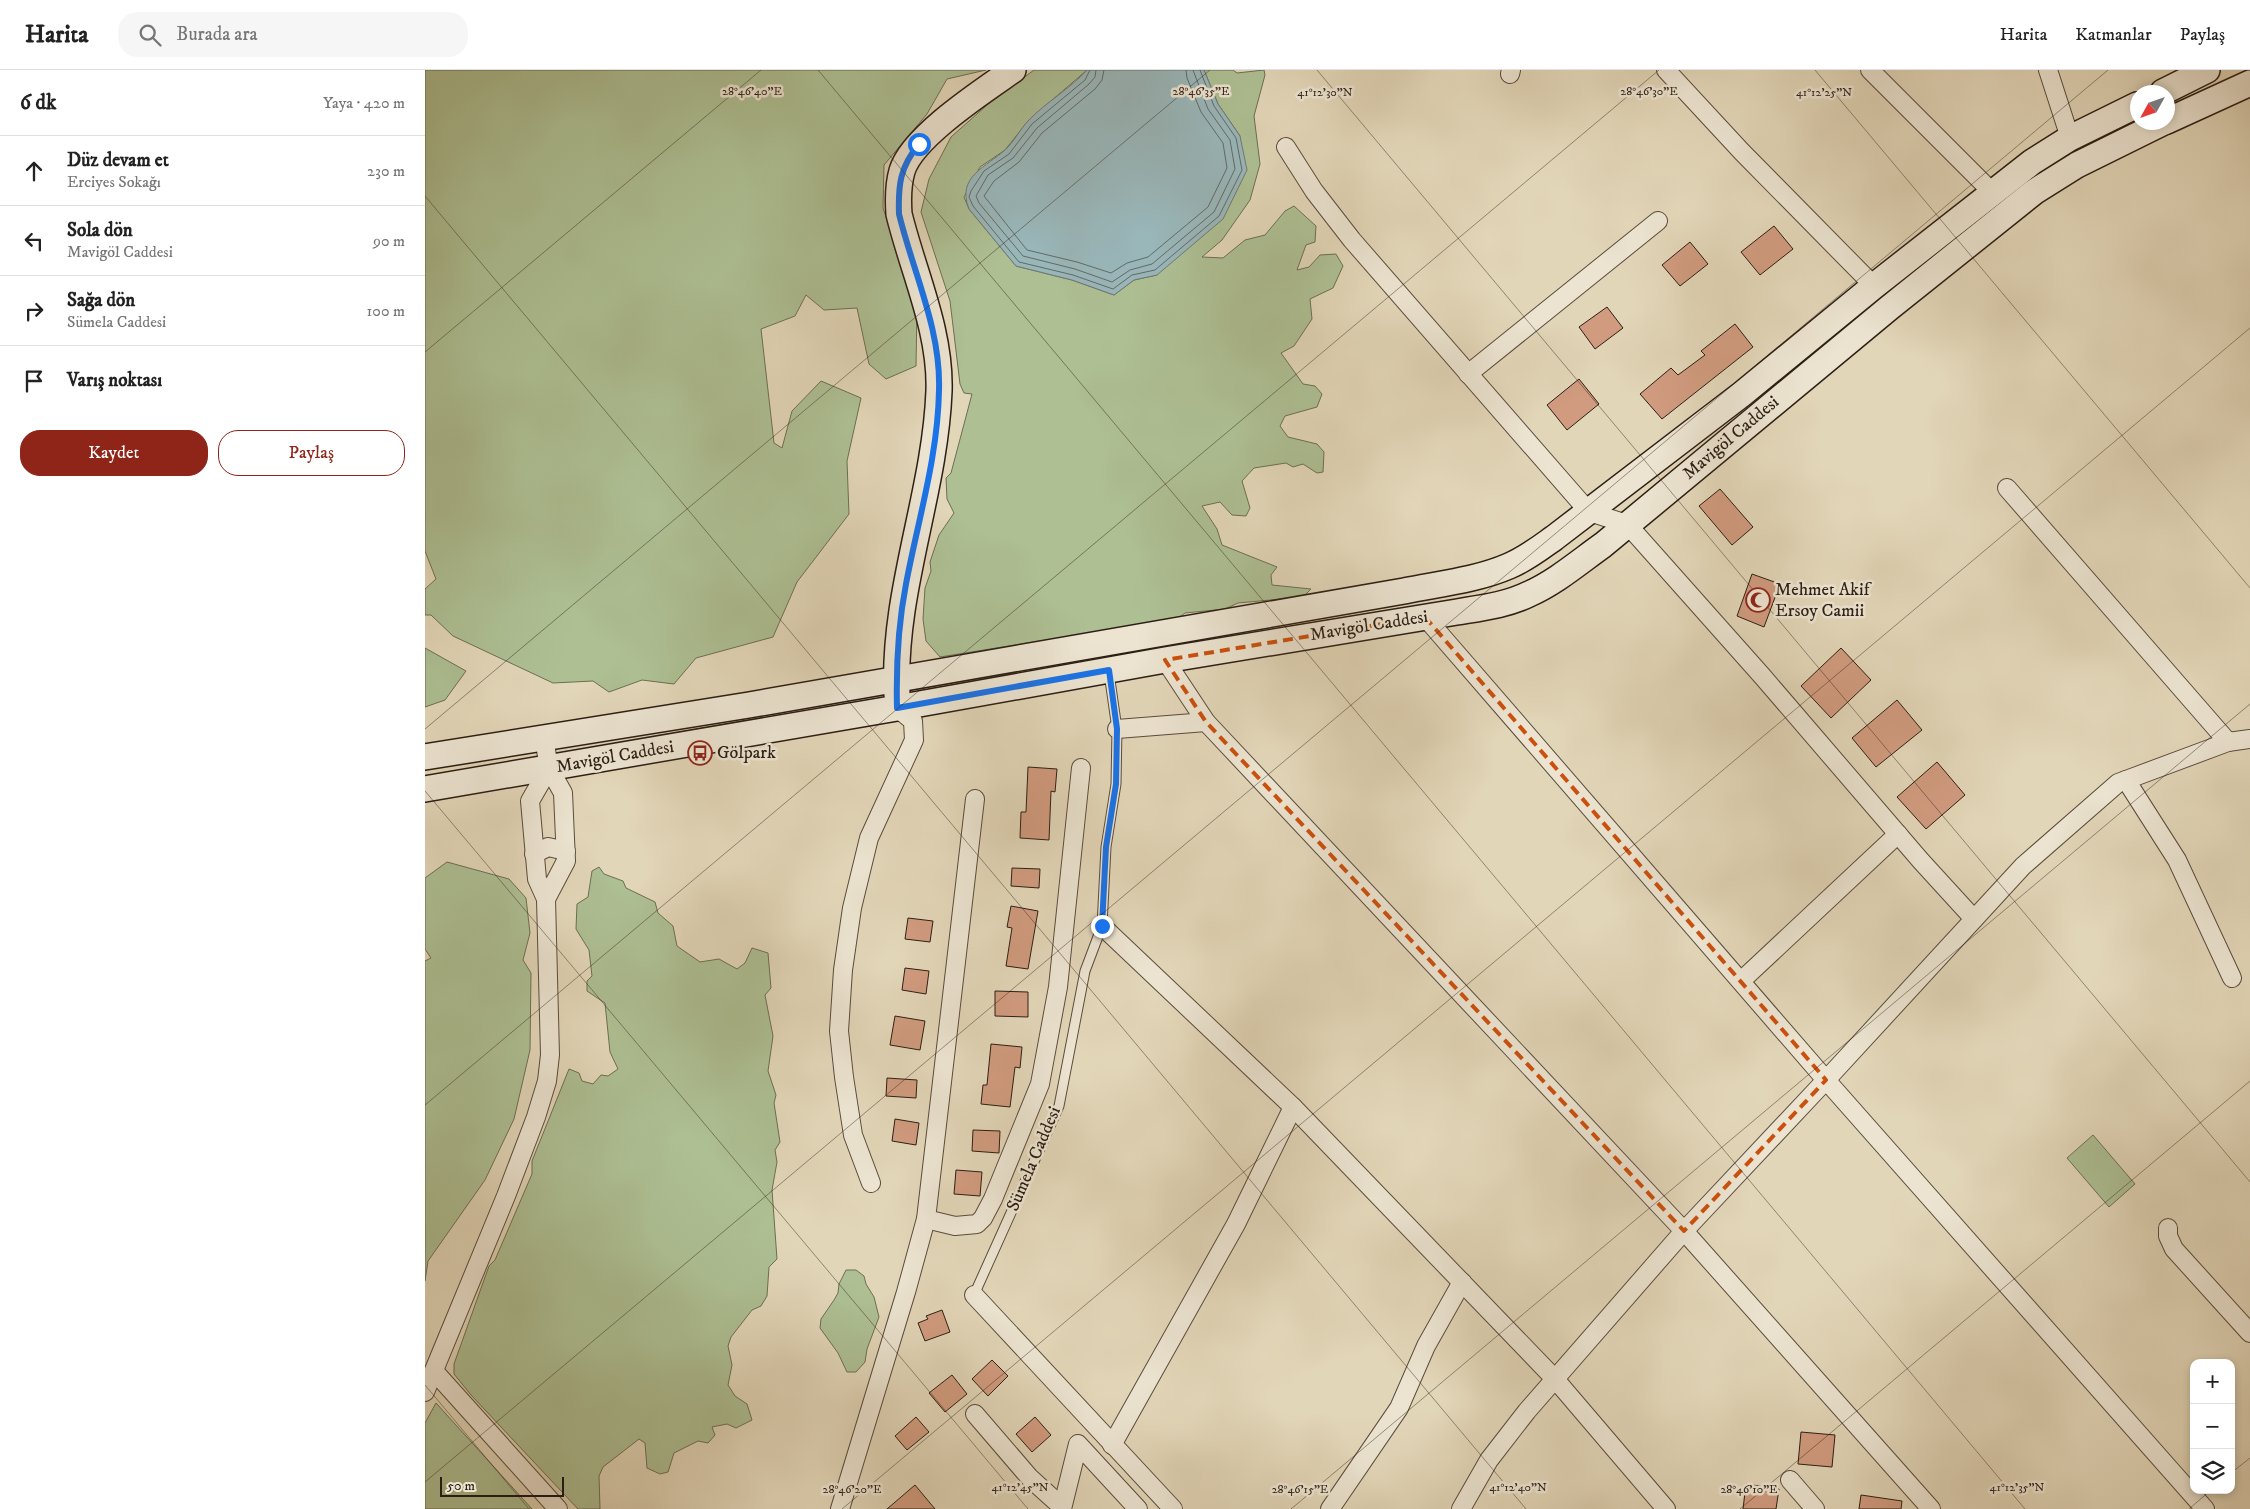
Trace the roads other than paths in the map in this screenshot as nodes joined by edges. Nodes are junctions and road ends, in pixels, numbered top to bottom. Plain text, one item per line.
1 (1013, 70) edge
2 (1666, 70) edge
3 (1870, 70) edge
4 (2048, 70) edge
5 (2207, 70) edge
6 (2250, 83) edge
7 (2175, 86) edge
8 (2130, 108) edge
9 (2175, 118) edge
10 (2149, 130) edge
11 (2070, 138) junction
12 (1285, 148) dead end
13 (1992, 192) junction
14 (1658, 222) dead end
15 (1874, 286) junction
16 (1468, 374) junction
17 (2007, 488) dead end
18 (1589, 512) junction
19 (1627, 524) junction
20 (1425, 617) junction
21 (1165, 660) junction
22 (1109, 670) junction
23 (896, 680) junction
24 (897, 708) junction
25 (1205, 722) junction
26 (1117, 729) junction
27 (544, 738) junction
28 (2250, 739) edge
29 (2228, 742) junction
30 (425, 757) edge
31 (549, 768) junction
32 (1081, 768) dead end
33 (2126, 780) junction
34 (425, 789) edge
35 (975, 799) dead end
36 (1898, 834) junction
37 (566, 851) junction
38 (534, 854) junction
39 (546, 899) junction
40 (1974, 919) junction
41 (1102, 926) junction
42 (2232, 978) dead end
43 (1741, 981) junction
44 (1826, 1080) junction
45 (1293, 1107) junction
46 (871, 1183) dead end
47 (926, 1219) junction
48 (2168, 1228) dead end
49 (1684, 1230) junction
50 (1462, 1282) junction
51 (974, 1295) joint
52 (2250, 1333) edge
53 (434, 1371) junction
54 (1555, 1379) junction
55 (425, 1392) edge
56 (975, 1414) dead end
57 (1112, 1445) junction
58 (1790, 1480) dead end
59 (1062, 1508) edge
60 (558, 1509) edge
61 (840, 1509) edge
62 (1138, 1509) edge
63 (1173, 1509) edge
64 (1330, 1509) edge
65 (1461, 1509) edge
66 (1666, 1509) edge
67 (1815, 1509) edge
68 (1931, 1509) edge
69 (2205, 1509) edge

1 - 23 main road
2 - 15 street
3 - 13 street
4 - 11 street
5 - 7 main road
6 - 9 main road, Mavigöl Caddesi
8 - 11 main road, Mavigöl Caddesi
10 - 19 main road, Mavigöl Caddesi
11 - 13 main road, Mavigöl Caddesi
12 - 16 street
13 - 15 main road, Mavigöl Caddesi
14 - 16 street
15 - 18 main road, Mavigöl Caddesi
16 - 18 street
17 - 29 street
18 - 19 street
18 - 23 main road, Mavigöl Caddesi
19 - 20 main road, Mavigöl Caddesi
19 - 36 street
20 - 21 main road, Mavigöl Caddesi
20 - 43 street
21 - 22 main road, Mavigöl Caddesi
21 - 25 street
22 - 24 main road, Mavigöl Caddesi
22 - 26 lane, Sümela Caddesi
23 - 24 main road
23 - 27 main road, Mavigöl Caddesi
24 - 31 main road, Mavigöl Caddesi
24 - 46 street
25 - 26 street
25 - 49 street
26 - 41 lane, Sümela Caddesi
27 - 30 main road, Mavigöl Caddesi
27 - 31 street
28 - 29 street
29 - 33 street
31 - 34 main road, Mavigöl Caddesi
31 - 37 street
31 - 38 street
32 - 47 street
33 - 40 street
33 - 42 street
35 - 47 street
36 - 40 street
36 - 43 street
37 - 38 street
37 - 39 street
38 - 39 street
39 - 53 street
40 - 44 street
41 - 45 street
41 - 51 lane, Sümela Caddesi
43 - 44 street
44 - 49 street
44 - 69 street
45 - 50 street
45 - 57 street
47 - 61 street
48 - 52 street
49 - 54 street
49 - 68 street
50 - 54 street
50 - 64 street
51 - 57 street, Sümela Caddesi
53 - 55 street
53 - 60 street
54 - 65 street
54 - 66 street
56 - 59 street
57 - 63 street, Sümela Caddesi
58 - 67 street
59 - 62 street

